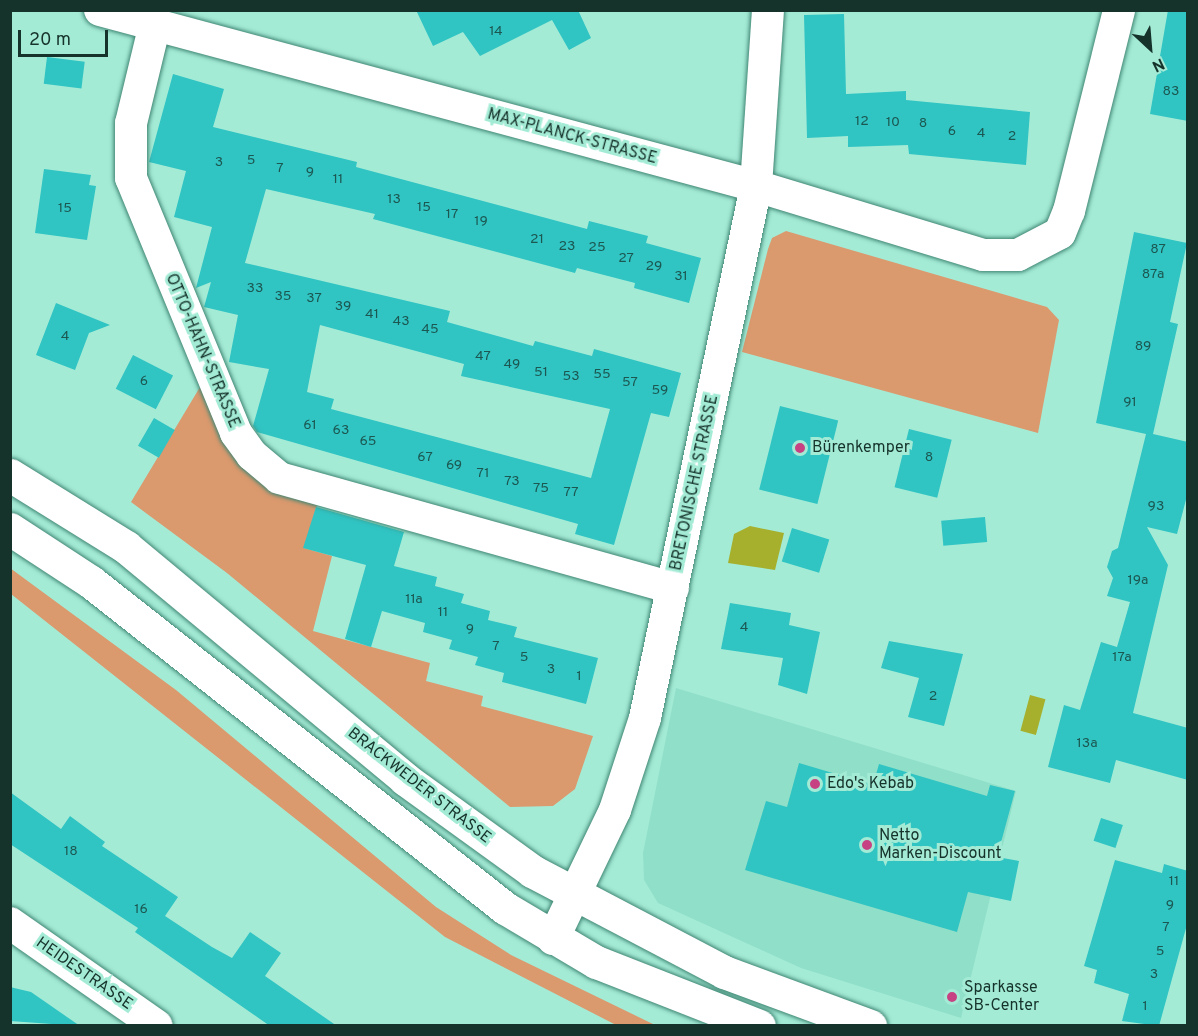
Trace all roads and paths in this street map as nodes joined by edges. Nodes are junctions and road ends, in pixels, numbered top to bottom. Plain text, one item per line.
1 (100, 10) edge
2 (768, 10) edge
3 (1119, 10) edge
4 (154, 24) junction
5 (756, 186) junction
6 (10, 475) edge
7 (10, 529) edge
8 (673, 588) junction
9 (575, 896) junction
10 (10, 923) edge
11 (553, 939) junction
12 (157, 1026) edge
13 (759, 1026) edge
14 (870, 1026) edge

1 - 4 street, MAX-PLANCK-STRASSE
2 - 5 street, BRETONISCHE STRASSE
3 - 5 street, MAX-PLANCK-STRASSE
4 - 5 street, MAX-PLANCK-STRASSE
4 - 8 street, OTTO-HAHN-STRASSE
5 - 8 street, BRETONISCHE STRASSE
6 - 9 main road, BRACKWEDER STRASSE
7 - 11 main road
8 - 9 street, BRETONISCHE STRASSE
9 - 11 street, BRETONISCHE STRASSE
9 - 14 main road, BRACKWEDER STRASSE
10 - 12 street, HEIDESTRASSE
11 - 13 main road

